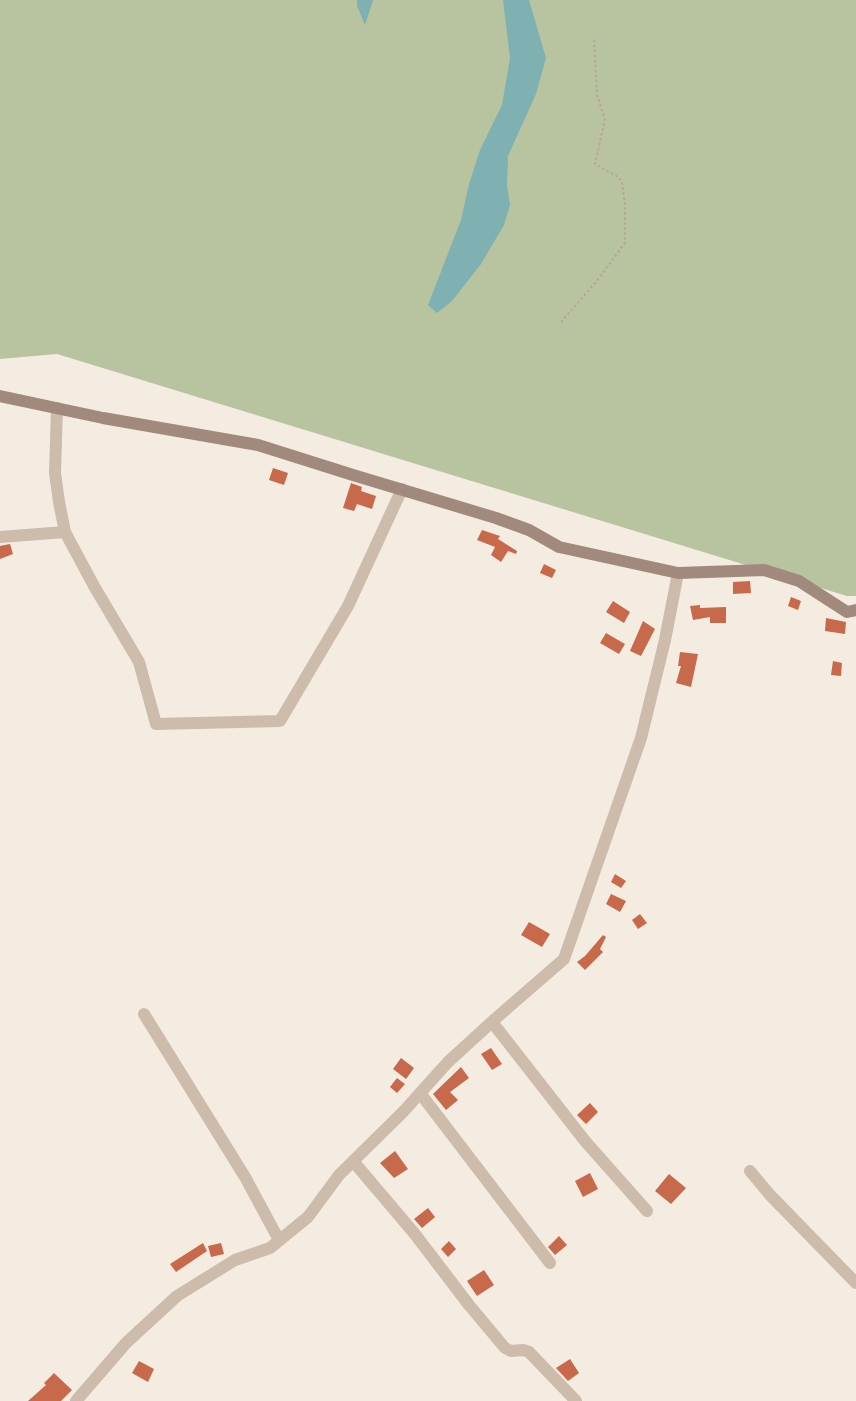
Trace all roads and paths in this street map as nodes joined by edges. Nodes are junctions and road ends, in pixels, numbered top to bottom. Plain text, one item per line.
1 (594, 38) dead end
2 (561, 322) dead end
3 (0, 396) edge
4 (57, 408) junction
5 (402, 490) junction
6 (65, 532) junction
7 (0, 537) edge
8 (678, 573) junction
9 (856, 610) edge
10 (144, 1014) dead end
11 (492, 1022) junction
12 (420, 1093) junction
13 (353, 1161) junction
14 (750, 1170) dead end
15 (647, 1211) dead end
16 (279, 1240) junction
17 (550, 1263) dead end
18 (856, 1283) edge
19 (76, 1401) edge
20 (576, 1401) edge

1 - 2 path
3 - 4 main road
4 - 5 main road
4 - 6 street
5 - 6 street
5 - 8 main road
6 - 7 street
8 - 9 main road
8 - 11 street
10 - 16 street
11 - 12 street
11 - 15 street
12 - 13 street
12 - 17 street
13 - 16 street
13 - 20 street
14 - 18 street
16 - 19 street

